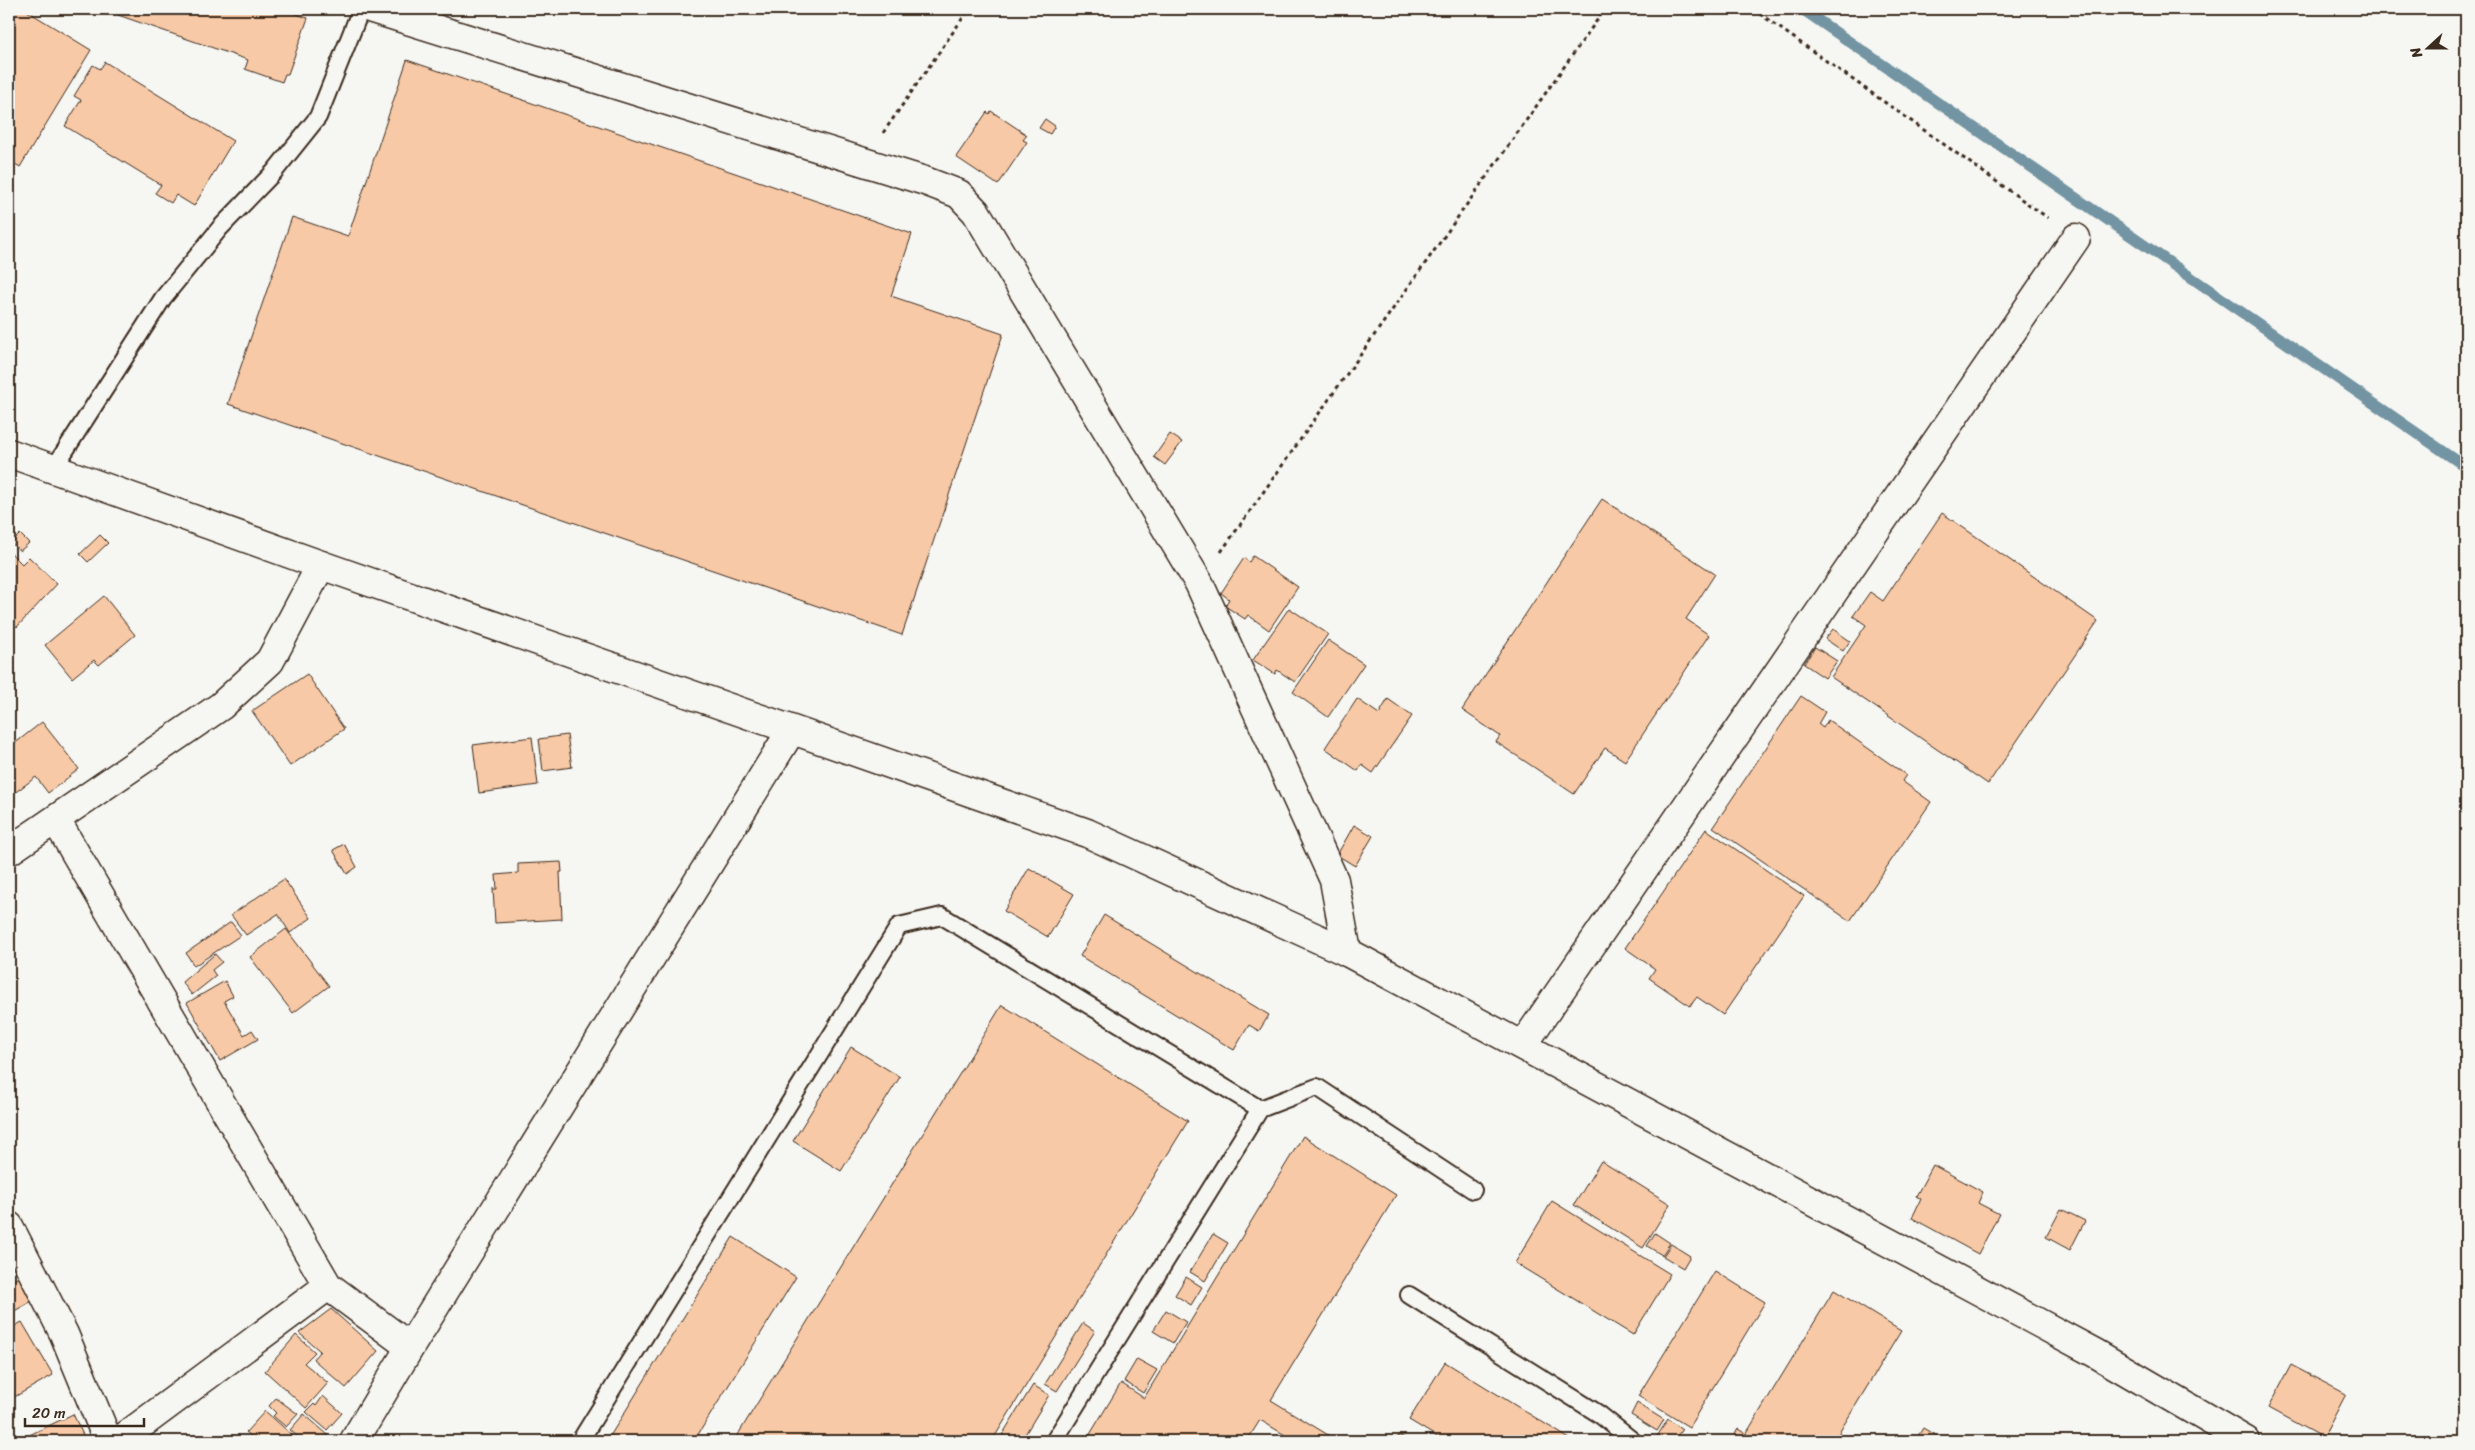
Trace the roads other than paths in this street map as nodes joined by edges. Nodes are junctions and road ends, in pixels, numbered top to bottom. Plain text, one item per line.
1 (361, 9) edge
2 (372, 9) edge
3 (2076, 238) road end
4 (9, 453) edge
5 (54, 468) junction
6 (321, 565) junction
7 (791, 731) junction
8 (56, 820) junction
9 (9, 850) edge
10 (1346, 952) junction
11 (1523, 1045) junction
12 (1260, 1109) junction
13 (1473, 1190) dead end
14 (9, 1226) edge
15 (328, 1286) junction
16 (1409, 1295) dead end
17 (410, 1347) junction
18 (108, 1441) edge
19 (119, 1441) edge
20 (354, 1441) edge
21 (580, 1441) edge
22 (1054, 1441) edge
23 (1633, 1441) edge
24 (2246, 1441) edge

1 - 5 lane
2 - 10 street
3 - 11 street
4 - 5 street
5 - 6 street
6 - 7 street
6 - 8 street
7 - 10 street
7 - 17 street
8 - 9 street
8 - 15 street
10 - 11 street
11 - 24 street
12 - 13 lane
12 - 21 lane
12 - 22 lane
14 - 18 street
15 - 17 street
15 - 19 street
16 - 23 lane
17 - 20 street

